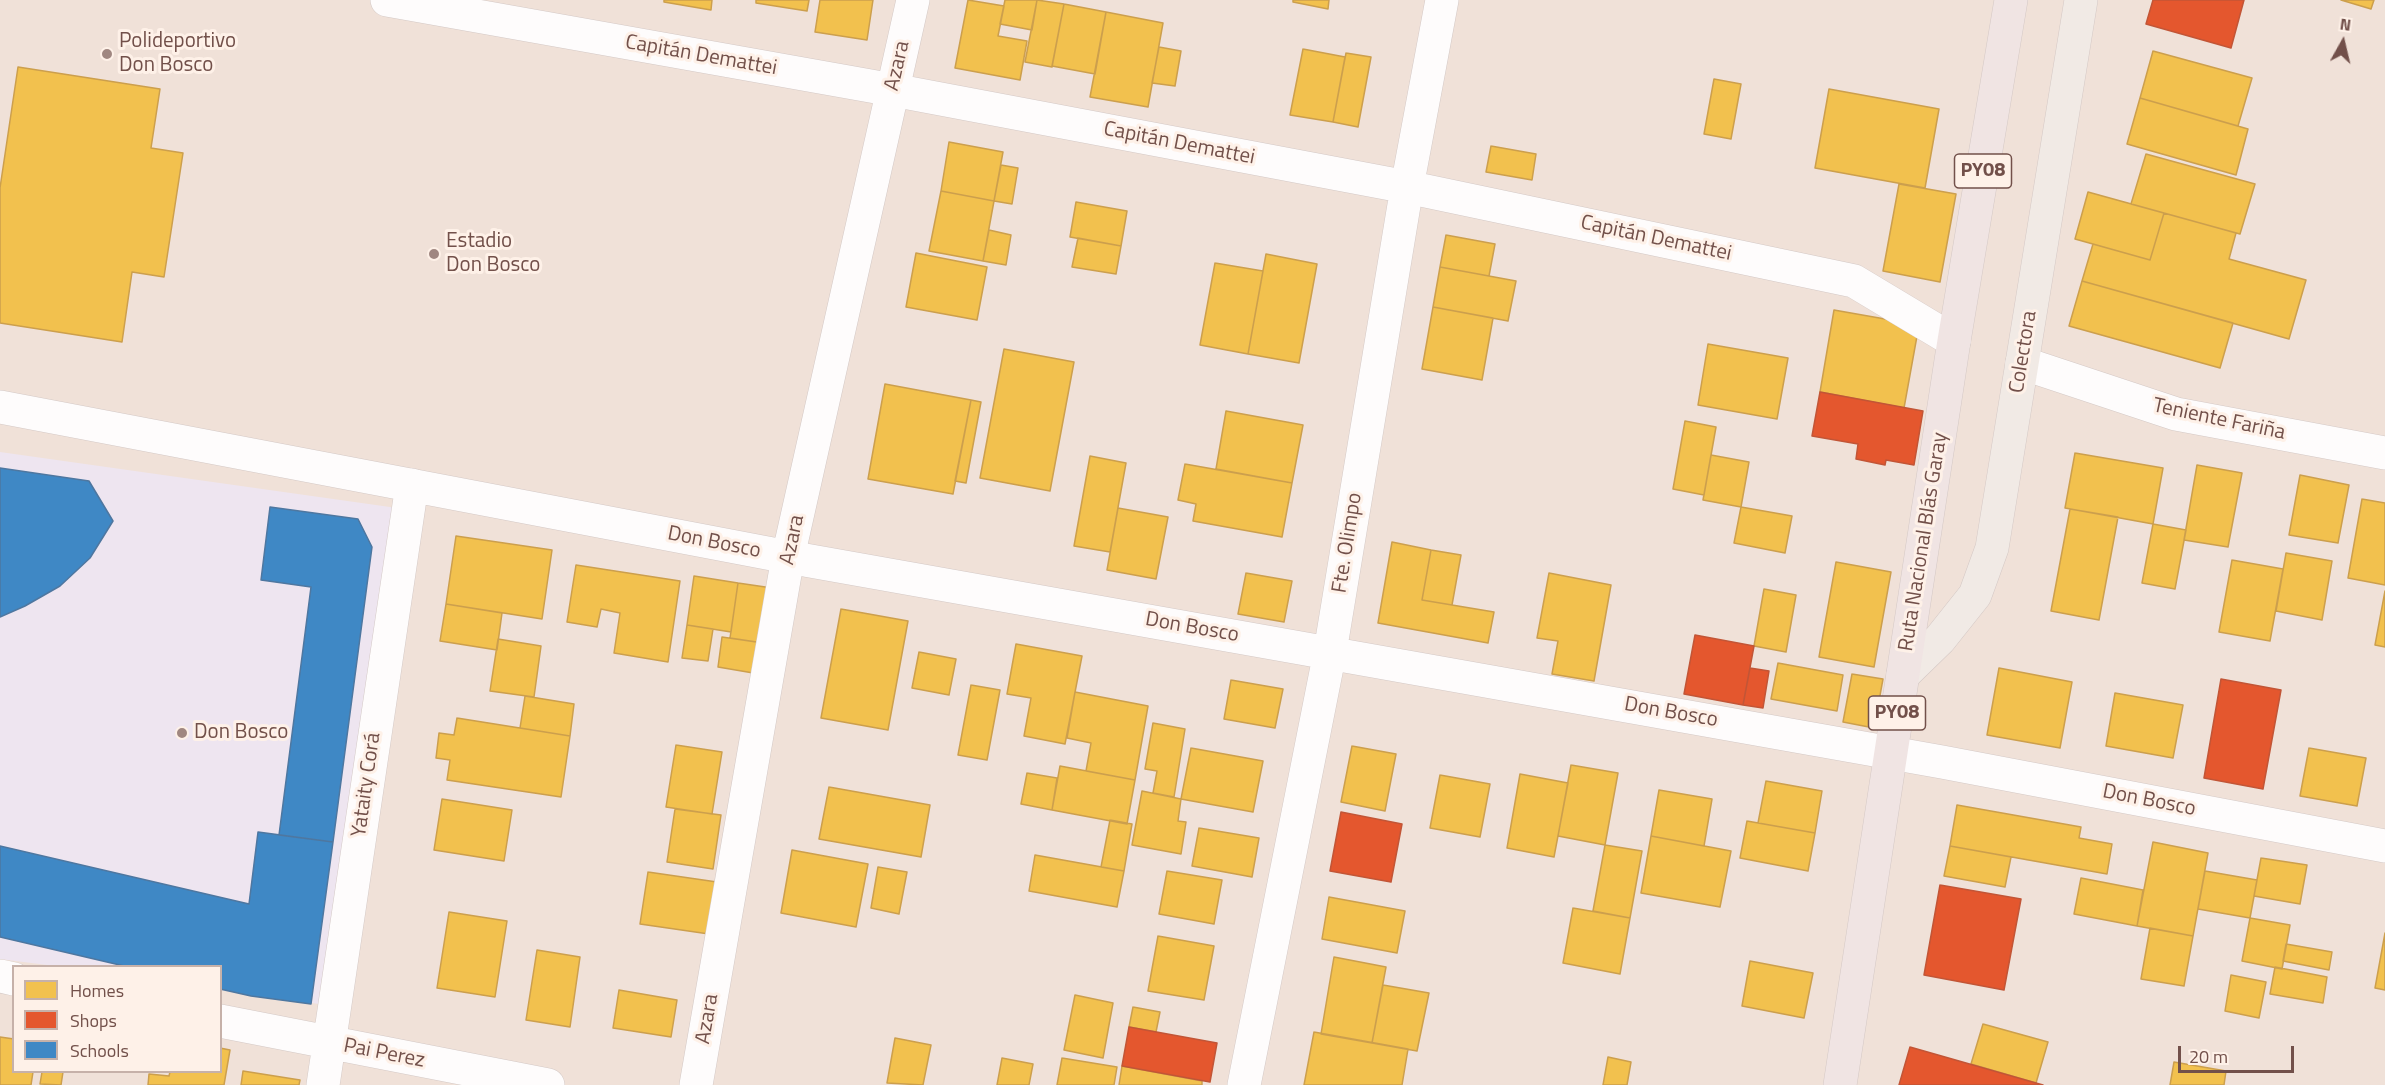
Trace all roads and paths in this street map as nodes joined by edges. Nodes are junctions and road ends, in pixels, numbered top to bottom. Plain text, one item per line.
1 (387, 0) edge
2 (913, 0) edge
3 (1442, 0) edge
4 (2011, 0) edge
5 (2081, 0) edge
6 (469, 7) edge
7 (893, 90) junction
8 (1407, 187) junction
9 (1954, 341) junction
10 (2022, 363) junction
11 (0, 407) edge
12 (2385, 453) edge
13 (412, 485) junction
14 (788, 557) junction
15 (1330, 652) junction
16 (1903, 675) junction
17 (1891, 753) junction
18 (2385, 846) edge
19 (222, 1022) edge
20 (328, 1044) junction
21 (323, 1085) edge
22 (548, 1085) edge
23 (696, 1085) edge
24 (1244, 1085) edge
25 (1840, 1085) edge

1 - 6 street, Capitán Demattei
2 - 7 street, Azara
3 - 8 street, Fte. Olimpo
4 - 9 highway, Ruta Nacional Blás Garay / PY08
5 - 10 main road, Colectora
6 - 7 street, Capitán Demattei
7 - 8 street, Capitán Demattei
7 - 14 street, Azara
8 - 9 street, Capitán Demattei
8 - 15 street, Fte. Olimpo
9 - 16 highway, Ruta Nacional Blás Garay / PY08
10 - 12 street, Teniente Fariña
10 - 16 main road, Colectora
11 - 13 street, Don Bosco
13 - 14 street, Don Bosco
13 - 20 street, Yataity Corá
14 - 15 street, Don Bosco
14 - 23 street, Azara
15 - 17 street, Don Bosco
15 - 24 street, Fte. Olimpo
16 - 17 highway, Ruta Nacional Blás Garay / PY08
17 - 18 street, Don Bosco
17 - 25 highway, Ruta Nacional Blás Garay / PY08
19 - 20 street, Pai Perez
20 - 21 street, Yataity Corá
20 - 22 street, Pai Perez

